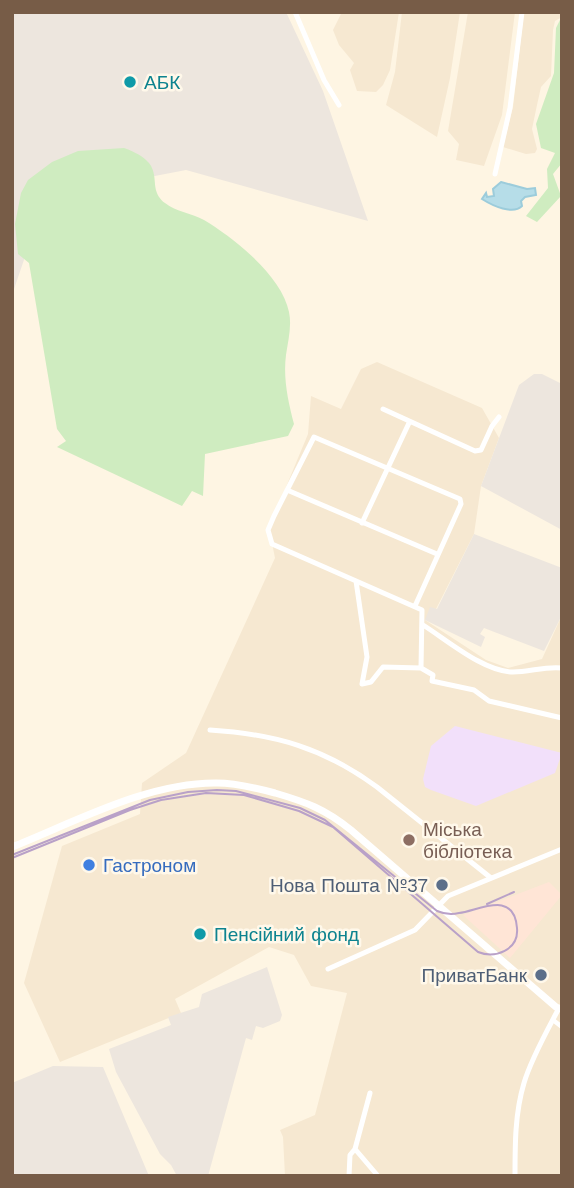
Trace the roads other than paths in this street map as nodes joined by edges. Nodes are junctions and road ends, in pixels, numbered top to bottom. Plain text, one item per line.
1 (295, 12) edge
2 (522, 12) edge
3 (339, 105) dead end
4 (495, 174) dead end
5 (383, 409) dead end
6 (499, 417) dead end
7 (409, 423) junction
8 (387, 469) junction
9 (287, 490) junction
10 (362, 523) junction
11 (437, 554) junction
12 (356, 581) junction
13 (415, 606) junction
14 (423, 625) junction
15 (421, 668) junction
16 (562, 668) edge
17 (562, 718) edge
18 (210, 730) dead end
19 (12, 847) edge
20 (562, 849) edge
21 (491, 878) junction
22 (439, 906) junction
23 (328, 969) dead end
24 (561, 1009) edge
25 (553, 1020) junction
26 (562, 1027) edge
27 (370, 1093) dead end
28 (355, 1149) junction
29 (349, 1176) edge
30 (378, 1176) edge
31 (515, 1176) edge

1 - 3 street
2 - 4 street
5 - 7 street
6 - 7 street
7 - 8 street
8 - 9 street
8 - 10 street
8 - 11 street
9 - 10 street
9 - 12 street
10 - 11 street
11 - 13 street
12 - 13 street
12 - 15 street
13 - 14 street
14 - 15 street
14 - 16 street
15 - 17 street
18 - 21 street
19 - 22 street
20 - 21 street
21 - 22 street
22 - 23 street
22 - 24 street
24 - 25 street
25 - 26 street
25 - 31 street
27 - 28 street
28 - 29 street
28 - 30 street

